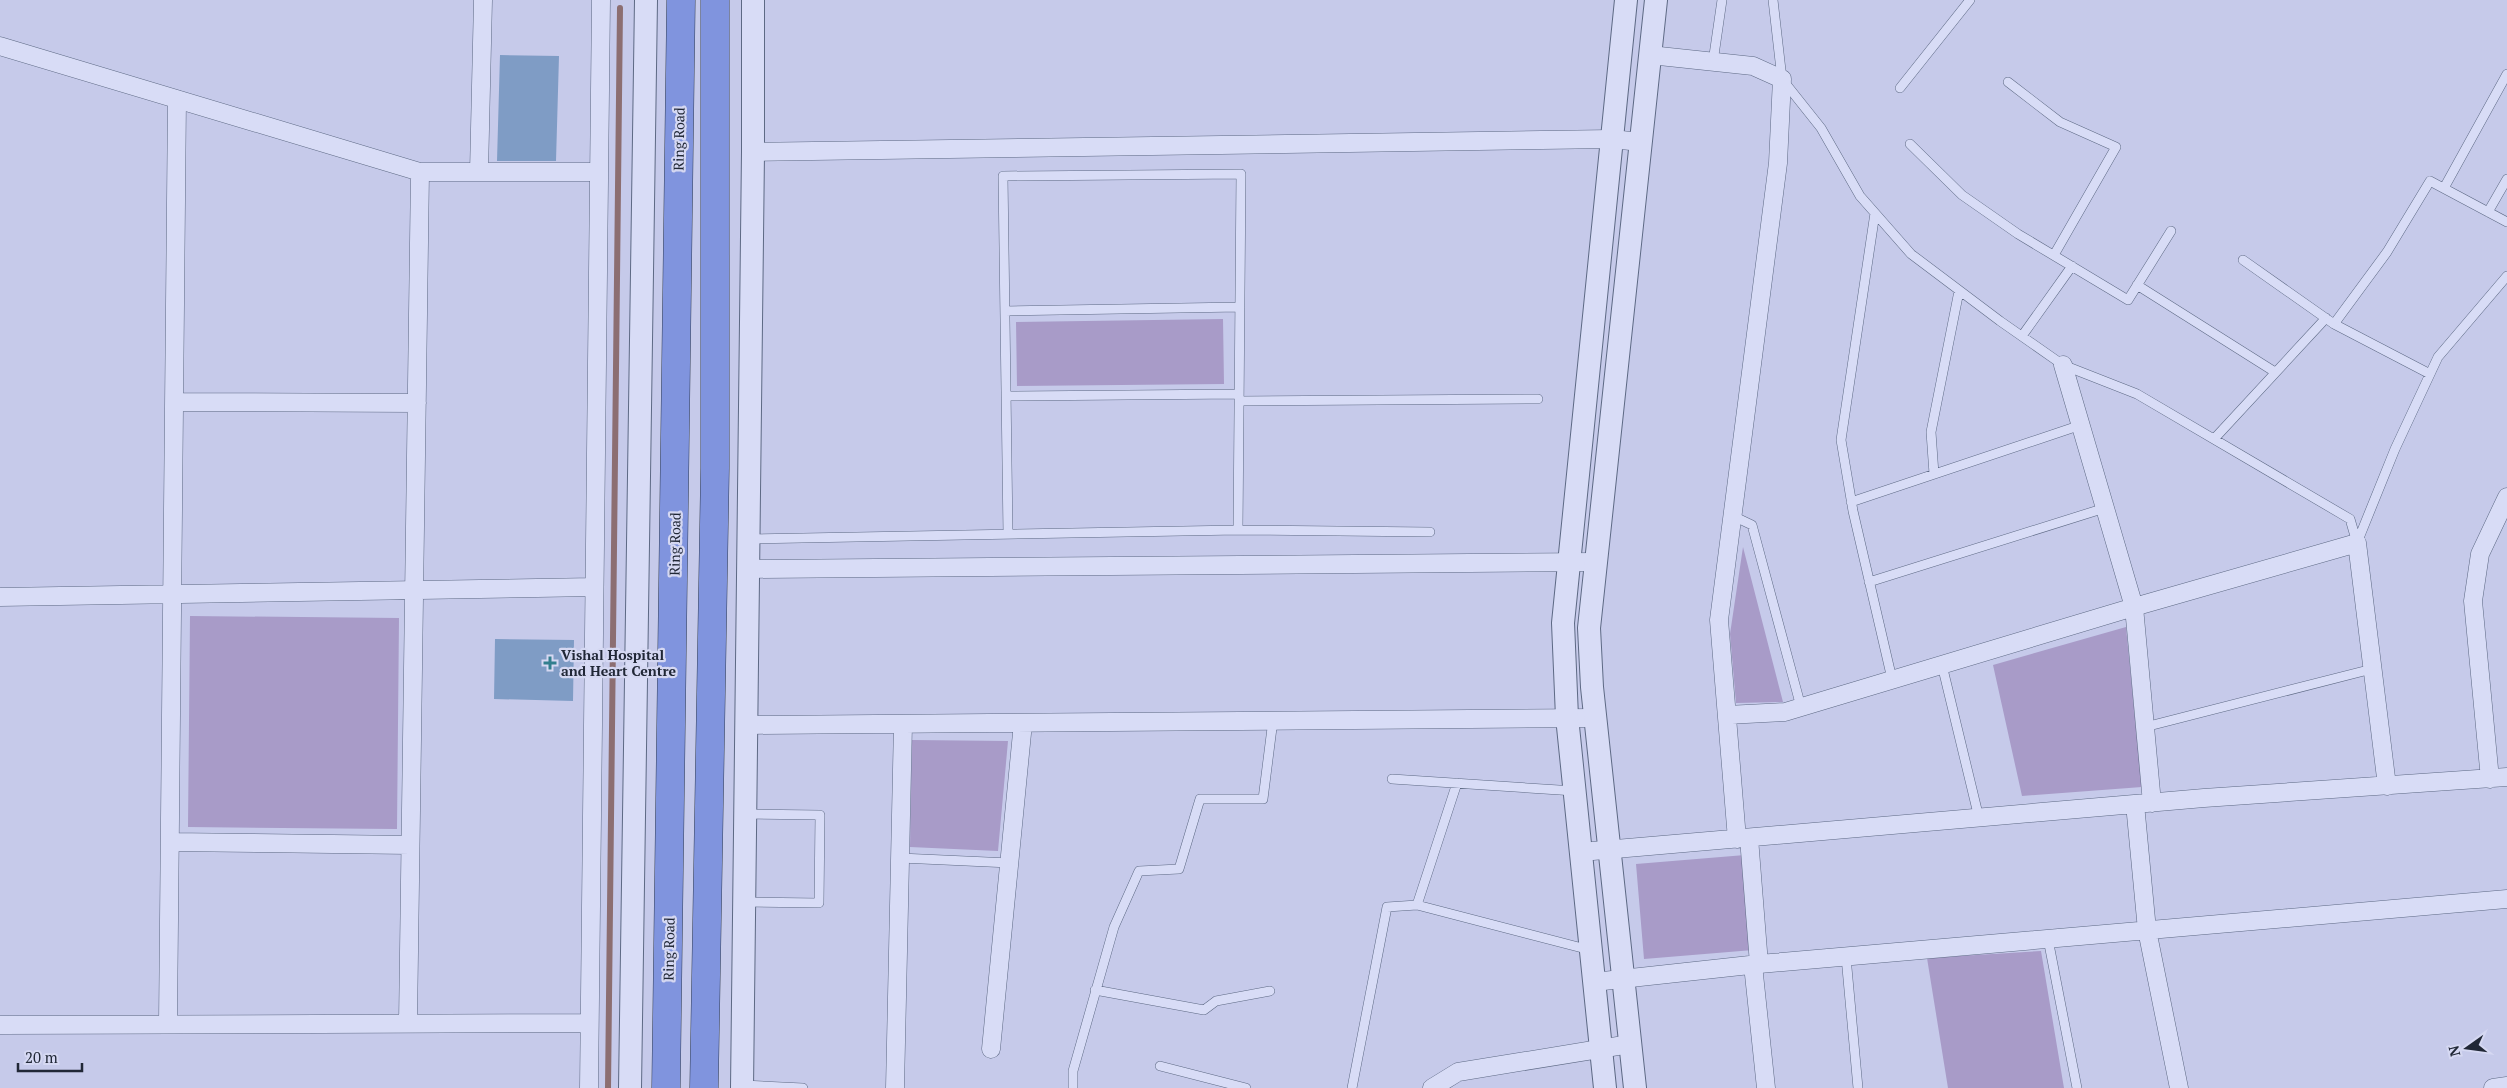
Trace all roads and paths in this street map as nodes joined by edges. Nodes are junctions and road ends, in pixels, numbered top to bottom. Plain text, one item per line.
1 (483, 0) edge
2 (601, 0) edge
3 (646, 0) edge
4 (681, 0) edge
5 (715, 0) edge
6 (753, 0) edge
7 (1626, 0) edge
8 (1656, 0) edge
9 (1722, 0) edge
10 (1773, 0) edge
11 (1970, 0) edge
12 (0, 46) edge
13 (1650, 55) junction
14 (1713, 62) junction
15 (2507, 74) edge
16 (1782, 79) junction
17 (2008, 82) dead end
18 (1900, 88) dead end
19 (177, 99) junction
20 (1611, 139) junction
21 (1641, 142) junction
22 (1910, 144) dead end
23 (754, 152) junction
24 (420, 172) junction
25 (479, 172) junction
26 (599, 172) junction
27 (2507, 179) edge
28 (2444, 188) junction
29 (2488, 212) junction
30 (1875, 213) junction
31 (2507, 222) edge
32 (2171, 231) dead end
33 (2054, 255) junction
34 (2243, 260) dead end
35 (2072, 266) junction
36 (2507, 276) edge
37 (2137, 285) junction
38 (1959, 291) junction
39 (1240, 307) junction
40 (1005, 311) junction
41 (2326, 318) junction
42 (2334, 324) junction
43 (2022, 336) junction
44 (2063, 365) junction
45 (2275, 372) junction
46 (2430, 374) junction
47 (1006, 396) junction
48 (1239, 398) junction
49 (1538, 399) dead end
50 (174, 402) junction
51 (417, 403) junction
52 (2081, 425) junction
53 (2214, 439) junction
54 (1934, 474) junction
55 (1851, 502) junction
56 (2105, 508) junction
57 (2505, 508) edge
58 (1733, 516) junction
59 (1238, 530) junction
60 (1430, 532) dead end
61 (1008, 534) junction
62 (749, 539) junction
63 (2357, 544) junction
64 (1596, 562) junction
65 (1569, 563) junction
66 (748, 569) junction
67 (1870, 582) junction
68 (594, 587) junction
69 (414, 590) junction
70 (172, 594) junction
71 (0, 596) edge
72 (2134, 607) junction
73 (1942, 664) junction
74 (2372, 669) junction
75 (1892, 679) junction
76 (1801, 707) junction
77 (1727, 716) junction
78 (1567, 718) junction
79 (1596, 718) junction
80 (1273, 720) junction
81 (1023, 723) junction
82 (903, 724) junction
83 (747, 725) junction
84 (2145, 728) junction
85 (2499, 778) edge
86 (1392, 779) dead end
87 (1457, 783) junction
88 (2387, 786) junction
89 (1575, 791) junction
90 (2144, 804) junction
91 (745, 814) junction
92 (1979, 818) junction
93 (1743, 838) junction
94 (170, 842) junction
95 (410, 845) junction
96 (1610, 850) junction
97 (1581, 852) junction
98 (900, 858) junction
99 (1010, 863) junction
100 (2507, 898) edge
101 (744, 902) junction
102 (1417, 905) junction
103 (2147, 930) junction
104 (2048, 939) junction
105 (1591, 951) junction
106 (1846, 957) junction
107 (1756, 965) junction
108 (1624, 979) junction
109 (1594, 982) junction
110 (1095, 990) junction
111 (1270, 991) dead end
112 (408, 1023) junction
113 (588, 1023) junction
114 (168, 1024) junction
115 (0, 1025) edge
116 (1630, 1044) junction
117 (991, 1049) dead end
118 (1601, 1049) junction
119 (1160, 1066) dead end
120 (1459, 1080) edge
121 (742, 1086) edge
122 (2507, 1086) edge
123 (589, 1088) edge
124 (630, 1088) edge
125 (666, 1088) edge
126 (704, 1088) edge
127 (803, 1088) edge
128 (895, 1088) edge
129 (1074, 1088) edge
130 (1246, 1088) edge
131 (1352, 1088) edge
132 (1432, 1088) edge
133 (1605, 1088) edge
134 (1635, 1088) edge
135 (1766, 1088) edge
136 (1858, 1088) edge
137 (2077, 1088) edge
138 (2179, 1088) edge
139 (2493, 1088) edge

1 - 25 street
2 - 26 street
3 - 124 street
4 - 125 highway, Ring Road
5 - 126 highway
6 - 23 street
7 - 20 street
8 - 13 street
9 - 14 lane
10 - 16 lane
11 - 18 lane
12 - 19 street
13 - 14 street
13 - 21 street
14 - 16 street
15 - 28 lane
16 - 30 lane
16 - 58 street
17 - 33 lane
19 - 24 street
19 - 50 street
20 - 21 street
20 - 23 street
20 - 65 street
21 - 64 street
22 - 33 lane
23 - 62 street
24 - 25 street
24 - 51 street
25 - 26 street
26 - 68 street
27 - 29 lane
28 - 29 lane
28 - 42 lane
29 - 31 lane
30 - 38 lane
30 - 55 lane
32 - 37 lane
33 - 35 lane
34 - 41 lane
35 - 37 lane
35 - 43 lane
36 - 46 lane
37 - 45 lane
38 - 43 lane
38 - 54 lane
39 - 40 lane
39 - 40 lane
39 - 48 lane
40 - 47 lane
41 - 42 lane
41 - 45 lane
42 - 46 lane
43 - 44 lane
44 - 52 street
44 - 53 lane
45 - 53 lane
46 - 63 lane
47 - 48 lane
47 - 61 lane
48 - 49 lane
48 - 59 lane
50 - 51 street
50 - 70 street
51 - 69 street
52 - 54 lane
52 - 56 street
53 - 63 lane
54 - 55 lane
55 - 67 lane
56 - 67 lane
56 - 72 street
57 - 85 street
58 - 76 lane
58 - 77 street
59 - 60 lane
59 - 61 lane
61 - 62 lane
62 - 66 street
63 - 72 street
63 - 74 street
64 - 65 street
64 - 79 street
65 - 66 street
65 - 78 street
66 - 83 street
67 - 75 lane
68 - 69 street
68 - 113 street
69 - 70 street
69 - 95 street
70 - 71 street
70 - 94 street
72 - 73 street
72 - 84 street
73 - 75 street
73 - 92 lane
74 - 84 lane
74 - 88 street
75 - 76 street
76 - 77 street
77 - 93 street
78 - 79 street
78 - 80 street
78 - 89 street
79 - 96 street
80 - 81 street
80 - 110 lane
81 - 82 street
81 - 99 street
82 - 83 street
82 - 98 street
83 - 91 street
84 - 90 street
85 - 88 street
86 - 87 lane
87 - 89 lane
87 - 102 lane
88 - 90 street
89 - 97 street
90 - 92 street
90 - 103 street
91 - 101 street
91 - 101 lane
92 - 93 street
93 - 96 street
93 - 107 street
94 - 95 street
94 - 114 street
95 - 112 street
96 - 97 street
96 - 108 street
97 - 105 street
98 - 99 lane
98 - 128 street
99 - 117 street
100 - 103 street
101 - 121 street
102 - 105 lane
102 - 131 lane
103 - 104 street
103 - 138 street
104 - 106 street
104 - 137 lane
105 - 109 street
106 - 107 street
106 - 136 lane
107 - 108 street
107 - 135 street
108 - 109 street
108 - 116 street
109 - 118 street
110 - 111 lane
110 - 129 lane
112 - 113 street
112 - 114 street
113 - 123 street
114 - 115 street
116 - 118 street
116 - 134 street
118 - 120 street
118 - 133 street
119 - 130 lane
120 - 132 street
121 - 127 lane
122 - 139 street

